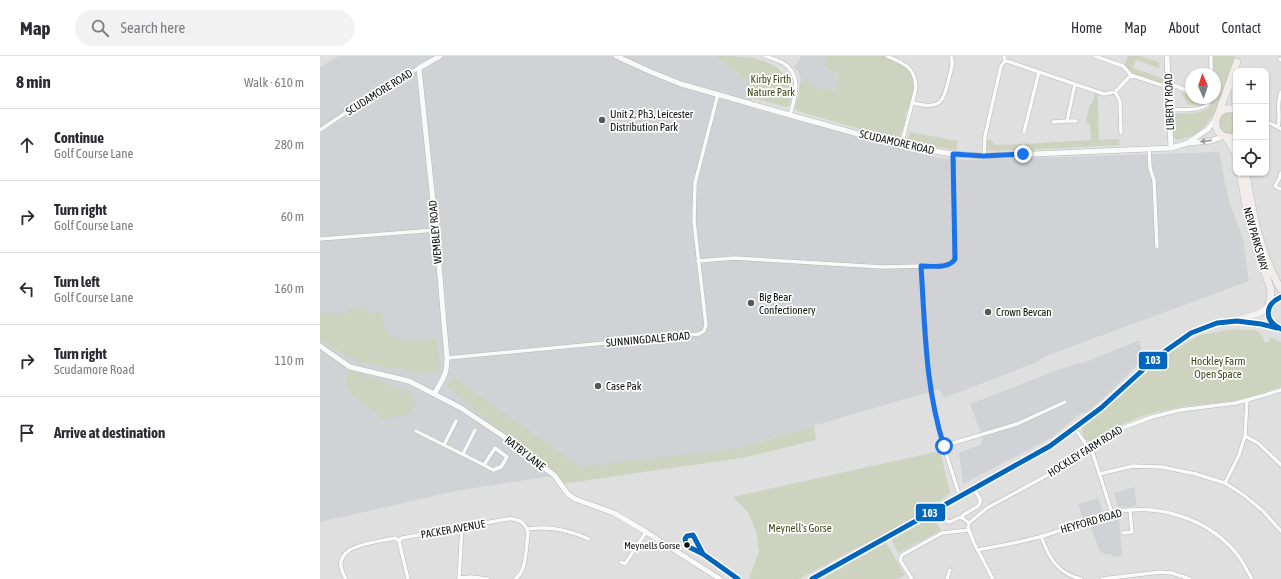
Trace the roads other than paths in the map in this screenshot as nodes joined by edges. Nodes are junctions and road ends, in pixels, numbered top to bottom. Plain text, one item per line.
1 (440, 56) edge
2 (616, 56) edge
3 (765, 56) edge
4 (887, 56) edge
5 (951, 56) edge
6 (1004, 56) edge
7 (1095, 56) edge
8 (1167, 56) edge
9 (1211, 56) edge
10 (1237, 59) edge
11 (1005, 61) junction
12 (419, 68) junction
13 (1211, 68) edge
14 (1039, 72) junction
15 (1131, 75) junction
16 (1075, 84) junction
17 (1170, 85) junction
18 (1185, 90) edge
19 (1115, 92) junction
20 (1281, 92) edge
21 (718, 94) junction
22 (913, 103) junction
23 (1208, 104) edge
24 (1169, 110) junction
25 (1233, 110) edge
26 (790, 115) junction
27 (1217, 117) junction
28 (1067, 121) junction
29 (1076, 121) dead end
30 (1053, 122) dead end
31 (1269, 123) edge
32 (1279, 128) edge
33 (320, 130) edge
34 (1024, 132) dead end
35 (1121, 133) dead end
36 (1225, 136) junction
37 (1233, 137) edge
38 (1188, 143) junction
39 (902, 146) junction
40 (1171, 148) junction
41 (1233, 148) edge
42 (1149, 149) junction
43 (953, 154) junction
44 (984, 156) junction
45 (1281, 173) edge
46 (1241, 176) edge
47 (1247, 176) edge
48 (1280, 190) edge
49 (436, 230) junction
50 (320, 240) edge
51 (1157, 247) dead end
52 (698, 261) junction
53 (921, 266) junction
54 (1269, 272) junction
55 (1280, 287) edge
56 (1281, 297) edge
57 (1269, 306) junction
58 (1237, 321) junction
59 (1279, 329) edge
60 (320, 346) edge
61 (447, 358) junction
62 (1281, 390) edge
63 (435, 394) junction
64 (1247, 401) junction
65 (1065, 402) dead end
66 (456, 422) dead end
67 (1075, 429) junction
68 (475, 430) dead end
69 (416, 431) dead end
70 (1245, 436) junction
71 (444, 445) junction
72 (944, 446) junction
73 (1088, 447) junction
74 (462, 454) junction
75 (484, 465) junction
76 (1281, 465) edge
77 (1099, 474) junction
78 (1225, 483) junction
79 (974, 489) junction
80 (960, 497) junction
81 (938, 509) junction
82 (1130, 510) junction
83 (1112, 513) junction
84 (962, 518) junction
85 (969, 523) junction
86 (462, 527) junction
87 (527, 529) junction
88 (969, 530) junction
89 (646, 532) junction
90 (1281, 532) edge
91 (1123, 533) dead end
92 (1041, 536) junction
93 (589, 540) dead end
94 (399, 541) junction
95 (977, 550) junction
96 (621, 562) dead end
97 (950, 570) dead end
98 (346, 579) edge
99 (408, 579) edge
100 (459, 579) edge
101 (488, 579) edge
102 (515, 579) edge
103 (720, 579) edge
104 (812, 579) edge
105 (912, 579) edge
106 (947, 579) edge
107 (993, 579) edge
108 (1081, 579) edge
109 (1102, 579) edge
110 (1190, 579) edge
111 (1252, 579) edge

1 - 12 street, SCUDAMORE ROAD
2 - 21 street, SCUDAMORE ROAD
3 - 26 street
4 - 22 street
5 - 22 street
6 - 11 street
7 - 15 street
8 - 17 street, LIBERTY ROAD
9 - 13 street
10 - 27 highway
11 - 14 street
11 - 44 street
12 - 33 street, SCUDAMORE ROAD
12 - 49 street, WEMBLEY ROAD
14 - 16 street
14 - 34 street
15 - 17 street
15 - 19 street
16 - 19 street
16 - 28 street
17 - 18 street
17 - 24 street, LIBERTY ROAD
19 - 35 street
20 - 32 street
21 - 26 street, SCUDAMORE ROAD
21 - 52 street, SUNNINGDALE ROAD
22 - 39 street
23 - 24 street
24 - 40 street, LIBERTY ROAD
25 - 27 highway
26 - 39 street, SCUDAMORE ROAD
27 - 36 highway
27 - 38 street, SCUDAMORE ROAD
28 - 29 street
28 - 30 street
31 - 32 street
36 - 37 highway
36 -> 38 street, SCUDAMORE ROAD
36 - 41 highway
38 - 40 street, SCUDAMORE ROAD
39 - 43 street, SCUDAMORE ROAD
40 - 42 street, SCUDAMORE ROAD
42 - 44 street, SCUDAMORE ROAD
42 - 51 street
43 - 44 street, SCUDAMORE ROAD
43 - 53 street
45 - 48 street
46 - 54 highway, NEW PARKS WAY
47 - 54 highway, NEW PARKS WAY
49 - 50 street
49 - 61 street, WEMBLEY ROAD
52 - 53 street
52 - 61 street, SUNNINGDALE ROAD
53 - 72 street
54 - 55 highway, NEW PARKS WAY
54 - 57 highway, NEW PARKS WAY
56 - 57 highway
57 - 58 main road
57 - 59 highway, NEW PARKS WAY
58 - 59 main road
58 - 67 main road
60 - 63 street, RATBY LANE
61 - 63 street, WEMBLEY ROAD
62 - 64 street, HOCKLEY FARM ROAD
63 - 89 street, RATBY LANE
64 - 70 street
64 - 73 street, HOCKLEY FARM ROAD
65 - 72 street
66 - 71 street
67 - 73 street
67 - 79 main road
68 - 74 street
69 - 71 street
70 - 76 street
70 - 78 street
71 - 74 street
72 - 80 street
73 - 77 street
73 - 85 street, HOCKLEY FARM ROAD
74 - 75 street
75 - 75 street
77 - 78 street
77 - 83 street
78 - 90 street
79 - 80 main road
79 - 84 street
80 - 81 main road
81 - 84 street
81 - 104 main road
82 - 83 street, HEYFORD ROAD
82 - 91 street
82 - 111 street, HEYFORD ROAD
83 - 92 street, HEYFORD ROAD
84 - 85 street
85 - 88 street
86 - 87 street, PACKER AVENUE
86 - 94 street, PACKER AVENUE
86 - 100 street
87 - 93 street
87 - 102 street
88 - 95 street
88 - 105 street
89 - 96 street
89 - 103 street, RATBY LANE
92 - 95 street, HEYFORD ROAD
92 - 108 street
94 - 98 street, PACKER AVENUE
94 - 99 street
95 - 107 street
97 - 106 street
100 - 101 street
109 - 110 street

